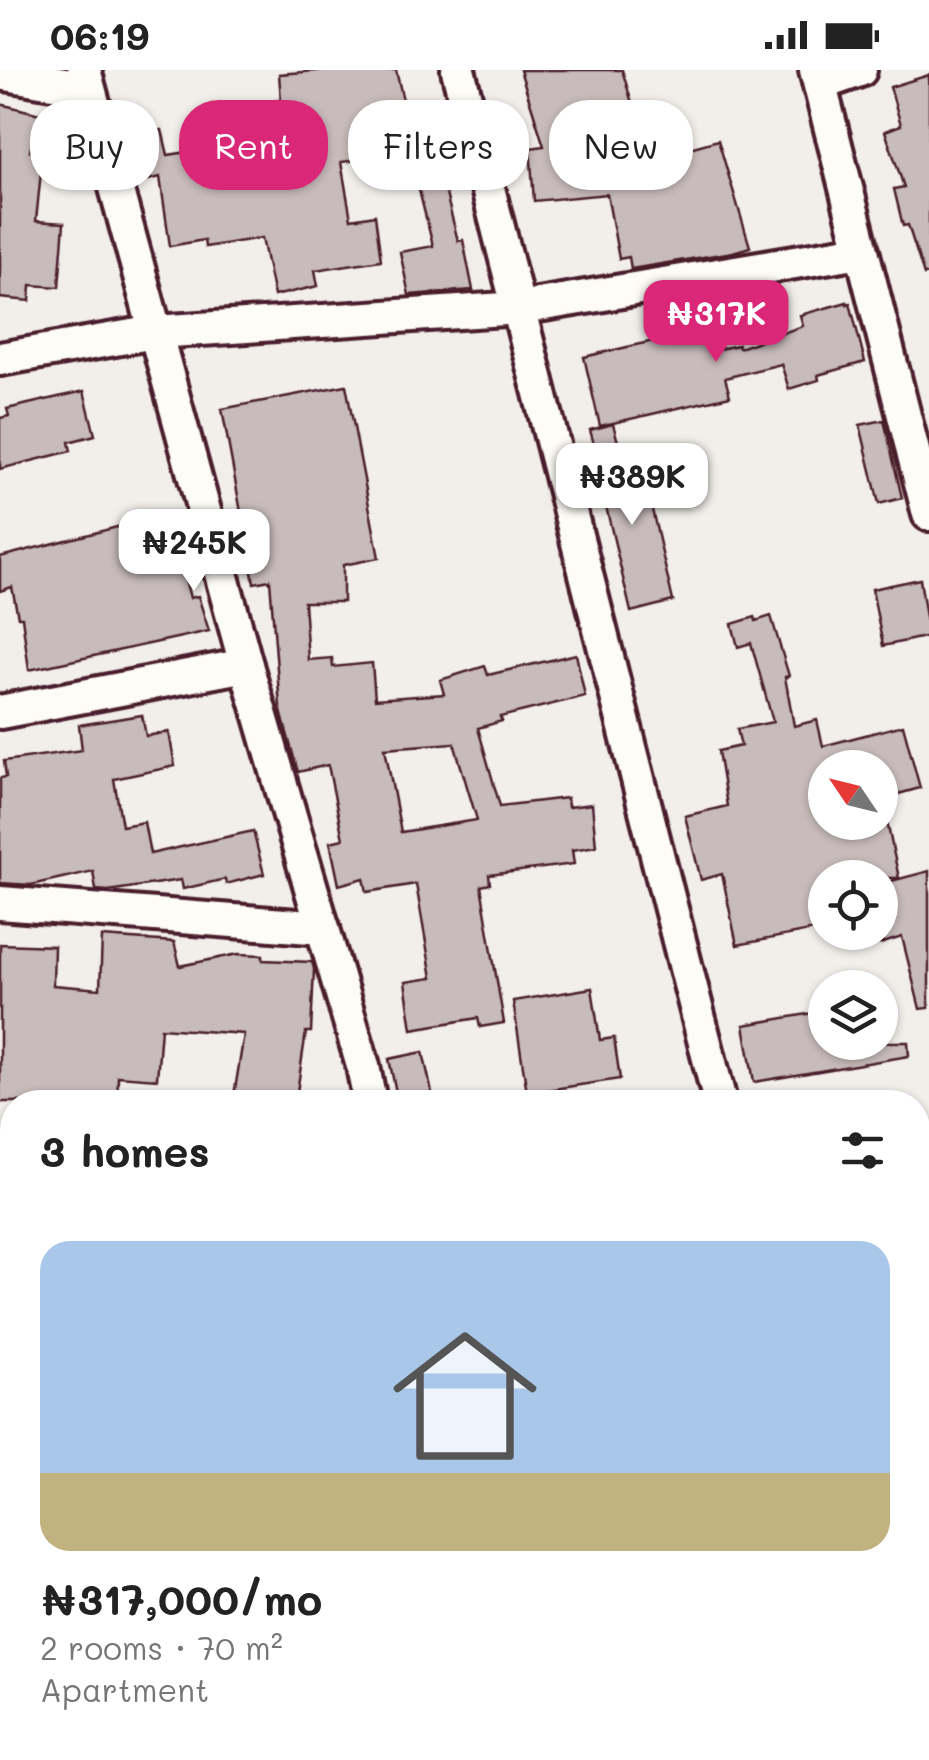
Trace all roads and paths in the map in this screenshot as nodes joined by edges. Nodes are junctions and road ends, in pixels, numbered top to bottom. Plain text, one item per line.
1 (458, 70) edge
2 (860, 70) edge
3 (0, 72) edge
4 (818, 77) edge
5 (86, 79) edge
6 (861, 251) junction
7 (520, 308) junction
8 (155, 332) junction
9 (0, 359) edge
10 (927, 502) edge
11 (246, 665) junction
12 (0, 712) edge
13 (0, 903) edge
14 (323, 928) junction
15 (368, 1090) edge
16 (717, 1090) edge

1 - 7 street
2 - 4 street
3 - 5 street
4 - 6 street
5 - 8 street
6 - 7 street
6 - 10 street
7 - 8 street
7 - 16 street
8 - 9 street
8 - 11 street
11 - 12 street
11 - 14 street
13 - 14 street
14 - 15 street

